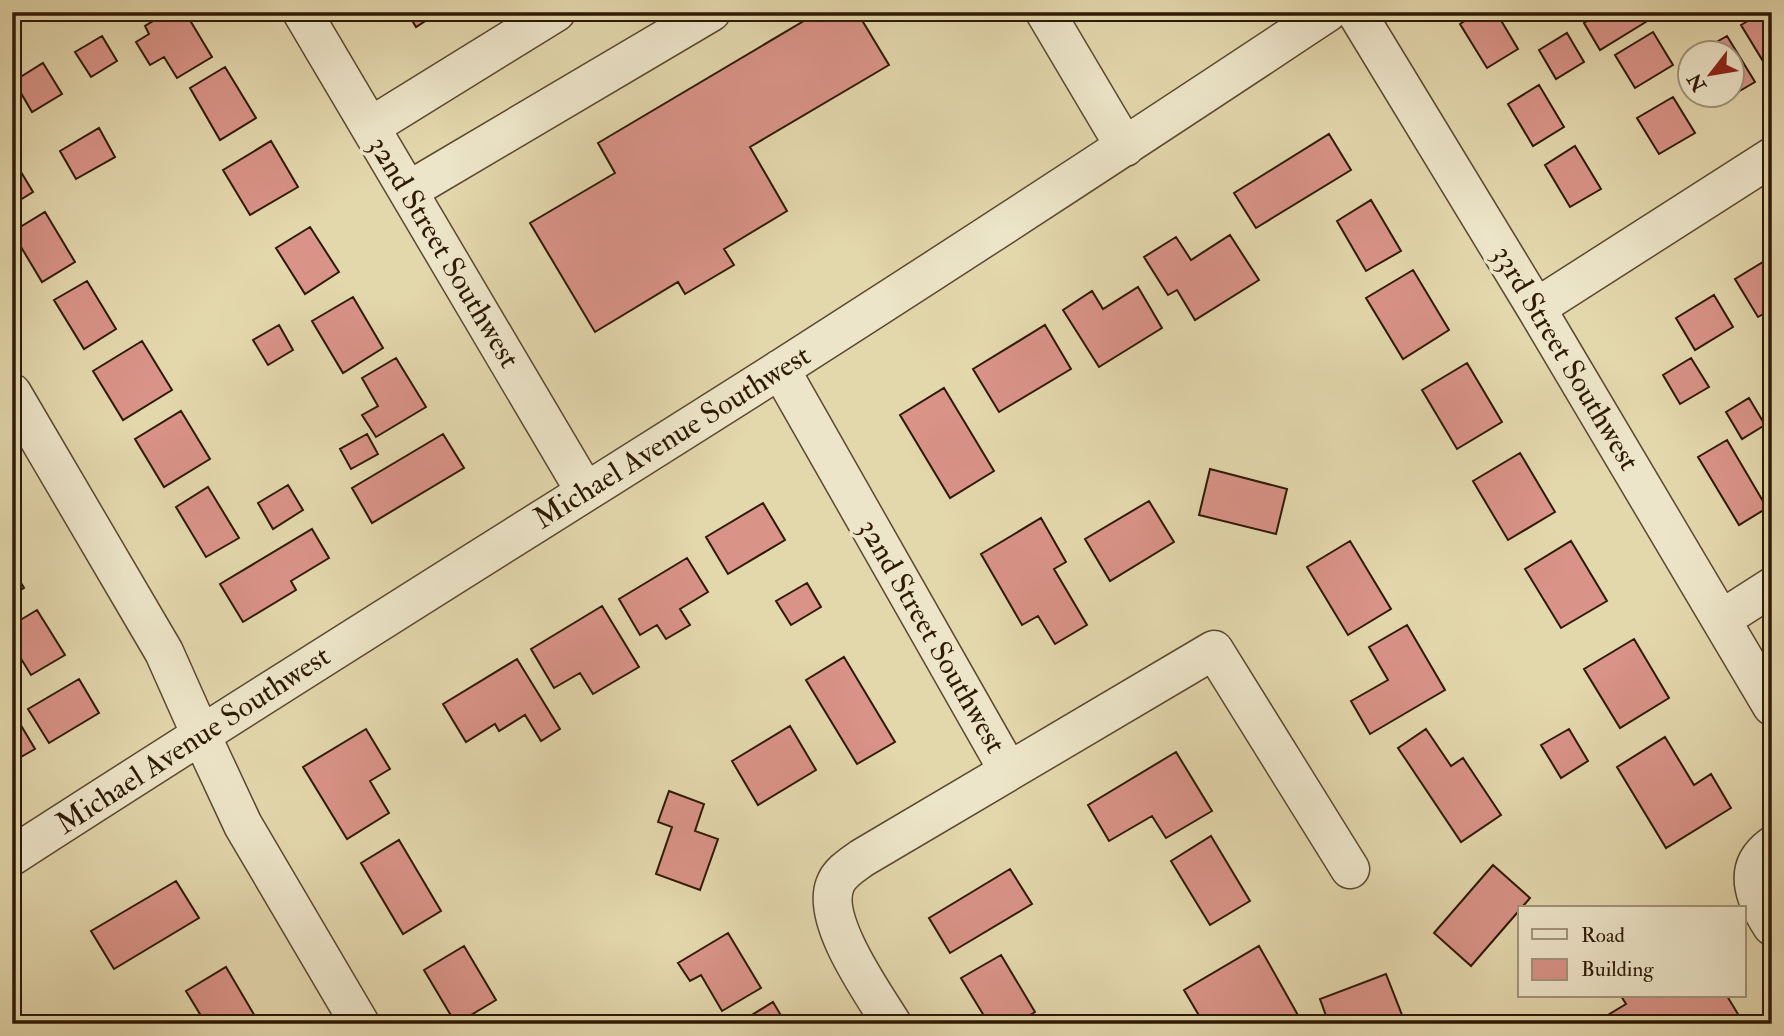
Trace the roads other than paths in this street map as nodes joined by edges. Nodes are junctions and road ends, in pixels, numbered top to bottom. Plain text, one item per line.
1 (302, 12) edge
2 (556, 12) edge
3 (711, 12) edge
4 (1045, 12) edge
5 (1328, 12) edge
6 (1356, 12) edge
7 (370, 127) junction
8 (1125, 147) junction
9 (1772, 157) edge
10 (408, 191) junction
11 (1536, 308) junction
12 (780, 369) junction
13 (12, 393) edge
14 (585, 491) junction
15 (1772, 587) edge
16 (1722, 620) junction
17 (1772, 706) edge
18 (201, 735) junction
19 (1008, 770) junction
20 (1772, 846) edge
21 (12, 856) edge
22 (1350, 869) dead end
23 (1772, 926) edge
24 (360, 1024) edge
25 (892, 1024) edge

1 - 7 street, 32nd Street Southwest
2 - 7 street
3 - 10 street
4 - 8 street
5 - 8 street, Michael Avenue Southwest
6 - 11 street, 33rd Street Southwest
7 - 10 street, 32nd Street Southwest
8 - 12 street, Michael Avenue Southwest
9 - 11 street
10 - 14 street, 32nd Street Southwest
11 - 16 street, 33rd Street Southwest
12 - 14 street, Michael Avenue Southwest
12 - 19 street, 32nd Street Southwest
13 - 18 street
14 - 18 street, Michael Avenue Southwest
15 - 16 street
16 - 17 street, 33rd Street Southwest
18 - 21 street, Michael Avenue Southwest
18 - 24 street
19 - 22 street
19 - 25 street, 32nd Street Southwest
20 - 23 street

